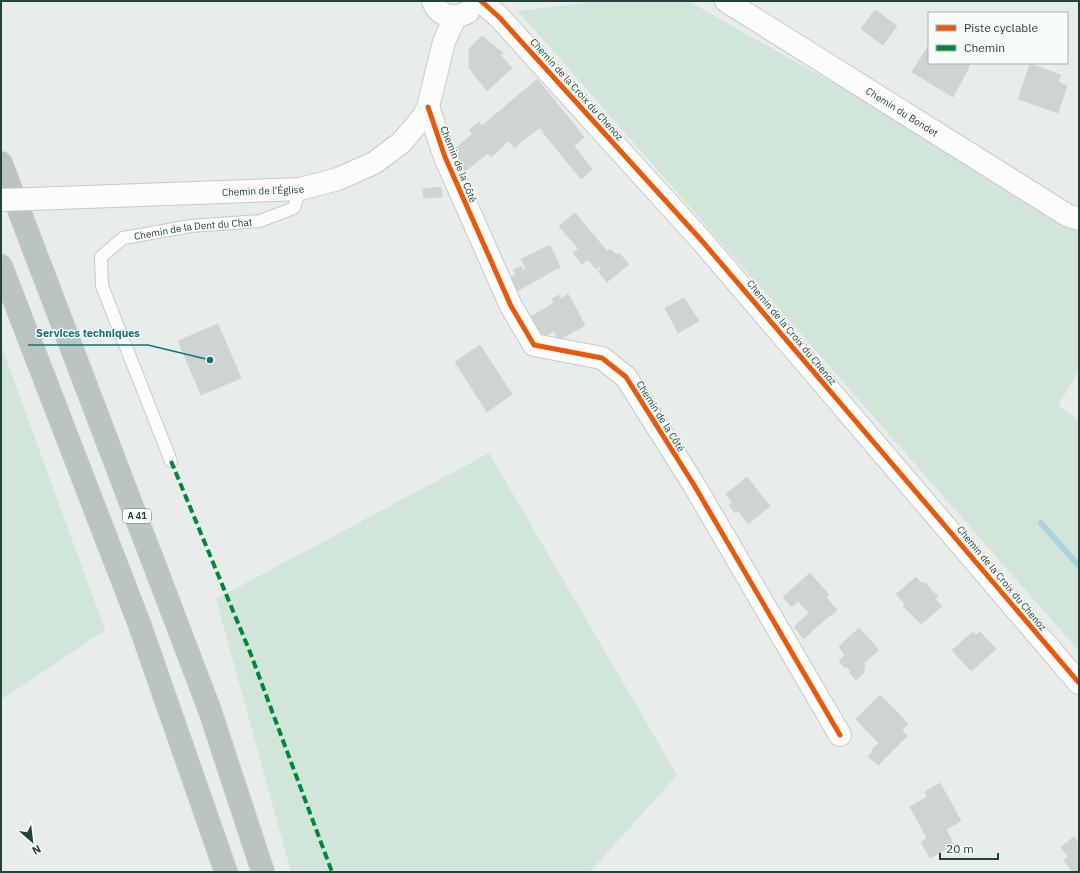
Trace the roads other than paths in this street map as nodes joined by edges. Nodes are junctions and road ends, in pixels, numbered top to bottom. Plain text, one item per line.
1 (726, 1) edge
2 (460, 7) edge
3 (428, 107) junction
4 (1, 163) edge
5 (300, 189) junction
6 (1, 200) edge
7 (1079, 219) edge
8 (1, 266) edge
9 (171, 461) dead end
10 (1079, 682) edge
11 (840, 735) dead end
12 (226, 872) edge
13 (263, 872) edge

1 - 7 street, Chemin du Bondet
2 - 3 street, Chemin de l'Église
2 - 10 street, Chemin de la Croix du Chenoz
3 - 5 street, Chemin de l'Église
3 - 11 street, Chemin de la Côté
4 - 13 highway, A 41
5 - 6 street, Chemin de l'Église, bridge
5 - 9 lane, Chemin de la Dent du Chat
8 - 12 highway

